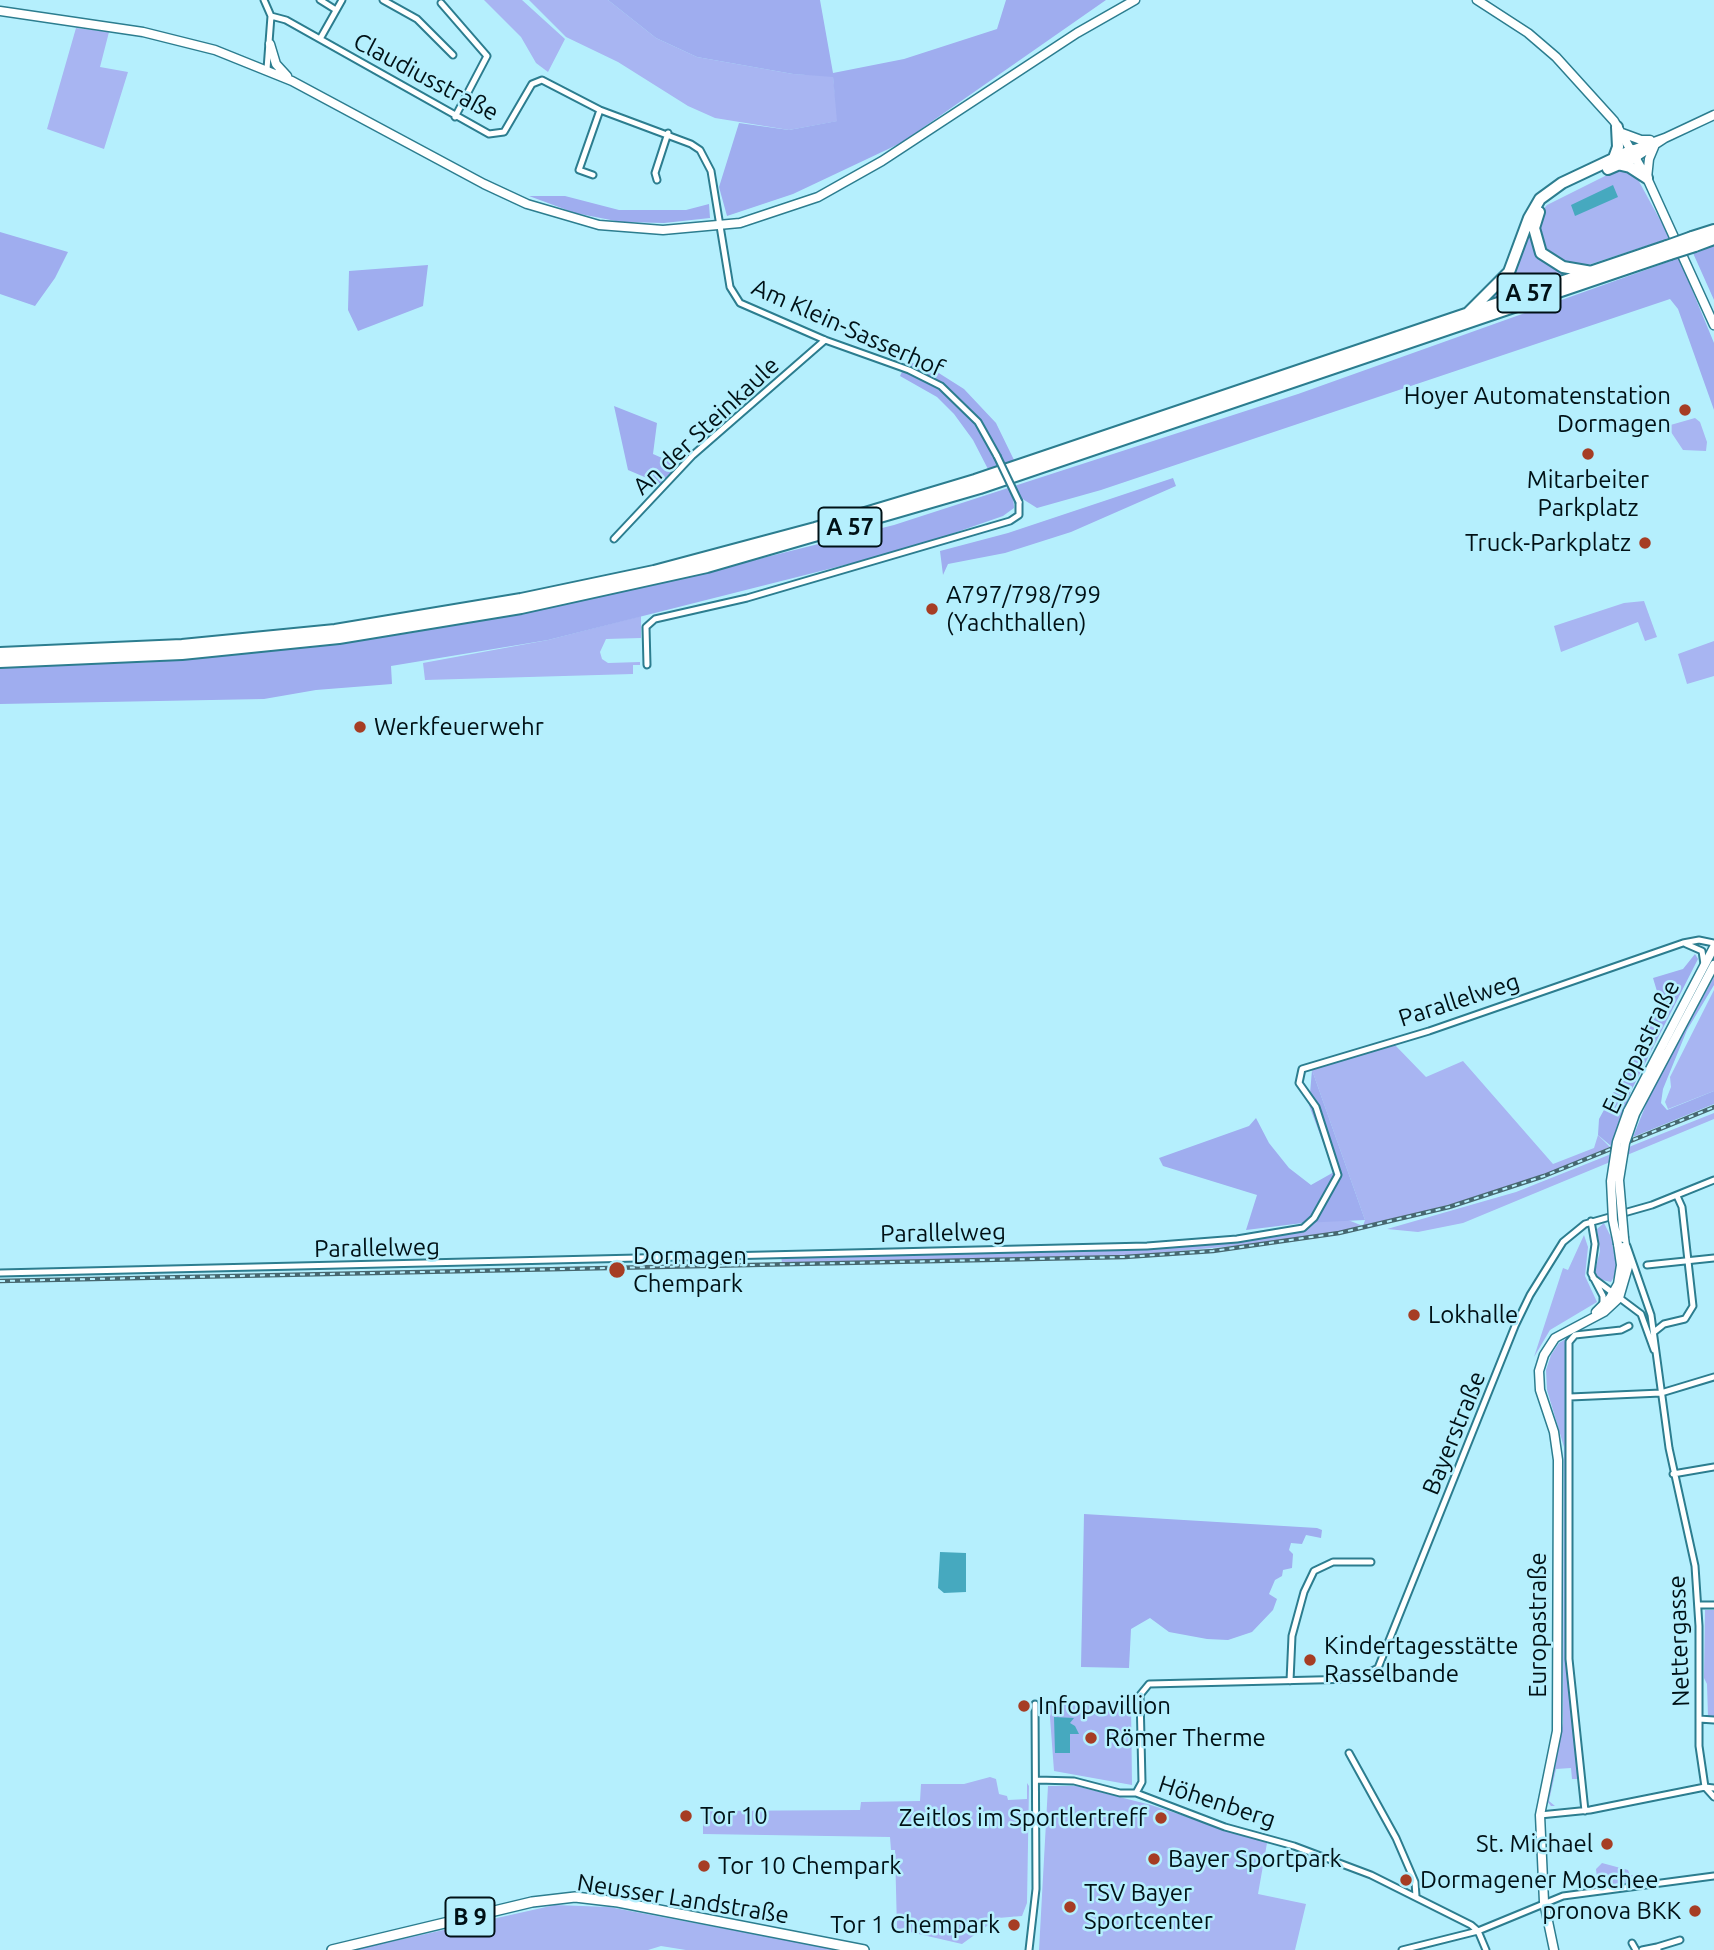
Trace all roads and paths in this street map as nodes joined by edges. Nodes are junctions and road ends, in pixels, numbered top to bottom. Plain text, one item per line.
1 (264, 0) edge
2 (320, 0) edge
3 (342, 0) edge
4 (383, 0) edge
5 (1135, 0) edge
6 (1477, 0) edge
7 (442, 3) dead end
8 (337, 10) junction
9 (0, 11) edge
10 (271, 16) junction
11 (320, 39) junction
12 (270, 44) junction
13 (453, 55) dead end
14 (267, 69) junction
15 (292, 80) junction
16 (600, 110) junction
17 (1714, 116) edge
18 (455, 117) junction
19 (1619, 130) junction
20 (668, 133) junction
21 (1654, 143) junction
22 (1634, 153) junction
23 (1615, 161) junction
24 (593, 175) dead end
25 (1647, 178) junction
26 (657, 180) dead end
27 (720, 226) junction
28 (1714, 230) edge
29 (1714, 239) edge
30 (1693, 242) junction
31 (1669, 250) junction
32 (1591, 272) junction
33 (1466, 315) junction
34 (1714, 325) edge
35 (825, 340) junction
36 (614, 539) dead end
37 (0, 653) edge
38 (0, 662) edge
39 (647, 665) dead end
40 (1683, 943) junction
41 (1714, 945) edge
42 (1704, 965) junction
43 (1714, 965) edge
44 (1631, 1113) junction
45 (1714, 1180) edge
46 (1677, 1196) junction
47 (1591, 1221) junction
48 (1621, 1241) junction
49 (1714, 1258) edge
50 (1689, 1261) junction
51 (1647, 1265) dead end
52 (0, 1273) edge
53 (1592, 1278) junction
54 (1620, 1278) junction
55 (1601, 1284) junction
56 (1616, 1295) junction
57 (1603, 1306) junction
58 (1651, 1315) junction
59 (1584, 1321) junction
60 (1664, 1324) junction
61 (1629, 1326) dead end
62 (1654, 1332) junction
63 (1656, 1356) junction
64 (1714, 1377) edge
65 (1661, 1393) junction
66 (1570, 1397) junction
67 (1714, 1467) edge
68 (1673, 1474) junction
69 (1371, 1562) dead end
70 (1699, 1605) junction
71 (1714, 1605) edge
72 (1290, 1681) junction
73 (1035, 1704) dead end
74 (1699, 1719) junction
75 (1714, 1720) edge
76 (1349, 1753) dead end
77 (1037, 1780) junction
78 (1705, 1787) junction
79 (1714, 1788) edge
80 (1136, 1793) junction
81 (1714, 1797) edge
82 (1586, 1811) junction
83 (1540, 1815) junction
84 (1714, 1876) edge
85 (1416, 1896) junction
86 (1544, 1902) junction
87 (1478, 1931) junction
88 (1680, 1940) dead end
89 (1632, 1943) dead end
90 (1657, 1949) edge
91 (332, 1950) edge
92 (864, 1950) edge
93 (1029, 1950) edge
94 (1402, 1950) edge
95 (1486, 1950) edge
96 (1554, 1950) edge
97 (1636, 1950) edge
98 (1642, 1950) edge

1 - 10 street
2 - 8 street
3 - 8 street
4 - 13 street
5 - 27 main road
6 - 19 main road
7 - 18 street
8 - 11 street
9 - 14 main road
10 - 11 street, Claudiusstraße
10 - 12 street
11 - 18 street, Claudiusstraße
12 - 14 street
12 - 15 main road
14 - 15 main road
15 - 27 main road
16 - 18 street, Claudiusstraße
16 - 20 street, Claudiusstraße
16 - 24 street
17 - 21 main road
19 - 21 main road
19 - 22 main road
19 - 23 highway
20 - 26 street
20 - 27 street, Claudiusstraße
21 - 22 main road
21 - 25 main road
22 - 23 highway
22 - 25 main road
23 - 25 highway
23 - 32 highway
23 - 33 highway
25 - 34 main road
27 - 35 street, Am Klein-Sasserhof
28 - 30 highway, A 57
29 - 30 highway, A 57
30 - 31 highway, A 57, bridge
31 - 32 highway, A 57
31 - 38 highway, A 57
32 - 33 highway, A 57
33 - 37 highway, A 57
35 - 36 street, An der Steinkaule
35 - 39 street, Am Klein-Sasserhof, bridge
40 - 41 street, Parallelweg
40 - 42 street
40 - 52 street, Parallelweg
41 - 42 main road, Europastraße
42 - 44 main road, Europastraße
43 - 44 main road, Europastraße
44 - 48 main road, Europastraße, bridge
45 - 46 street
46 - 47 street
46 - 50 street
47 - 53 street
47 - 72 street, Bayerstraße
48 - 54 main road, Europastraße
48 - 56 main road, Europastraße
48 - 58 street, Nettergasse
49 - 50 street
50 - 51 street
50 - 60 street
53 - 55 street, Nettergasse
53 - 57 street
54 - 55 street
54 - 56 main road, Europastraße
55 - 56 street, Nettergasse
56 - 57 main road, Europastraße
56 - 59 main road, Europastraße
56 - 63 street, Nettergasse
57 - 59 main road, Europastraße
58 - 60 street
58 - 62 street, Nettergasse
59 - 83 main road, Europastraße
60 - 62 street
61 - 66 street
62 - 63 street, Nettergasse
63 - 65 street, Nettergasse
64 - 65 street
65 - 66 street
65 - 68 street, Nettergasse
66 - 82 street
67 - 68 street
68 - 70 street, Nettergasse
69 - 72 street
70 - 71 street
70 - 74 street, Nettergasse
72 - 80 street
73 - 77 street
74 - 75 street
74 - 78 street, Nettergasse
76 - 85 street
77 - 80 street, Höhenberg
77 - 93 street
78 - 79 street
78 - 81 street
78 - 82 street
80 - 85 street, Höhenberg
82 - 83 street
83 - 86 main road, Europastraße
84 - 86 street
85 - 87 street, Höhenberg
86 - 87 street
86 - 96 main road, Europastraße
87 - 94 street
87 - 95 street
88 - 90 street
89 - 97 street
90 - 98 street
91 - 92 main road, Neusser Landstraße / B 9

